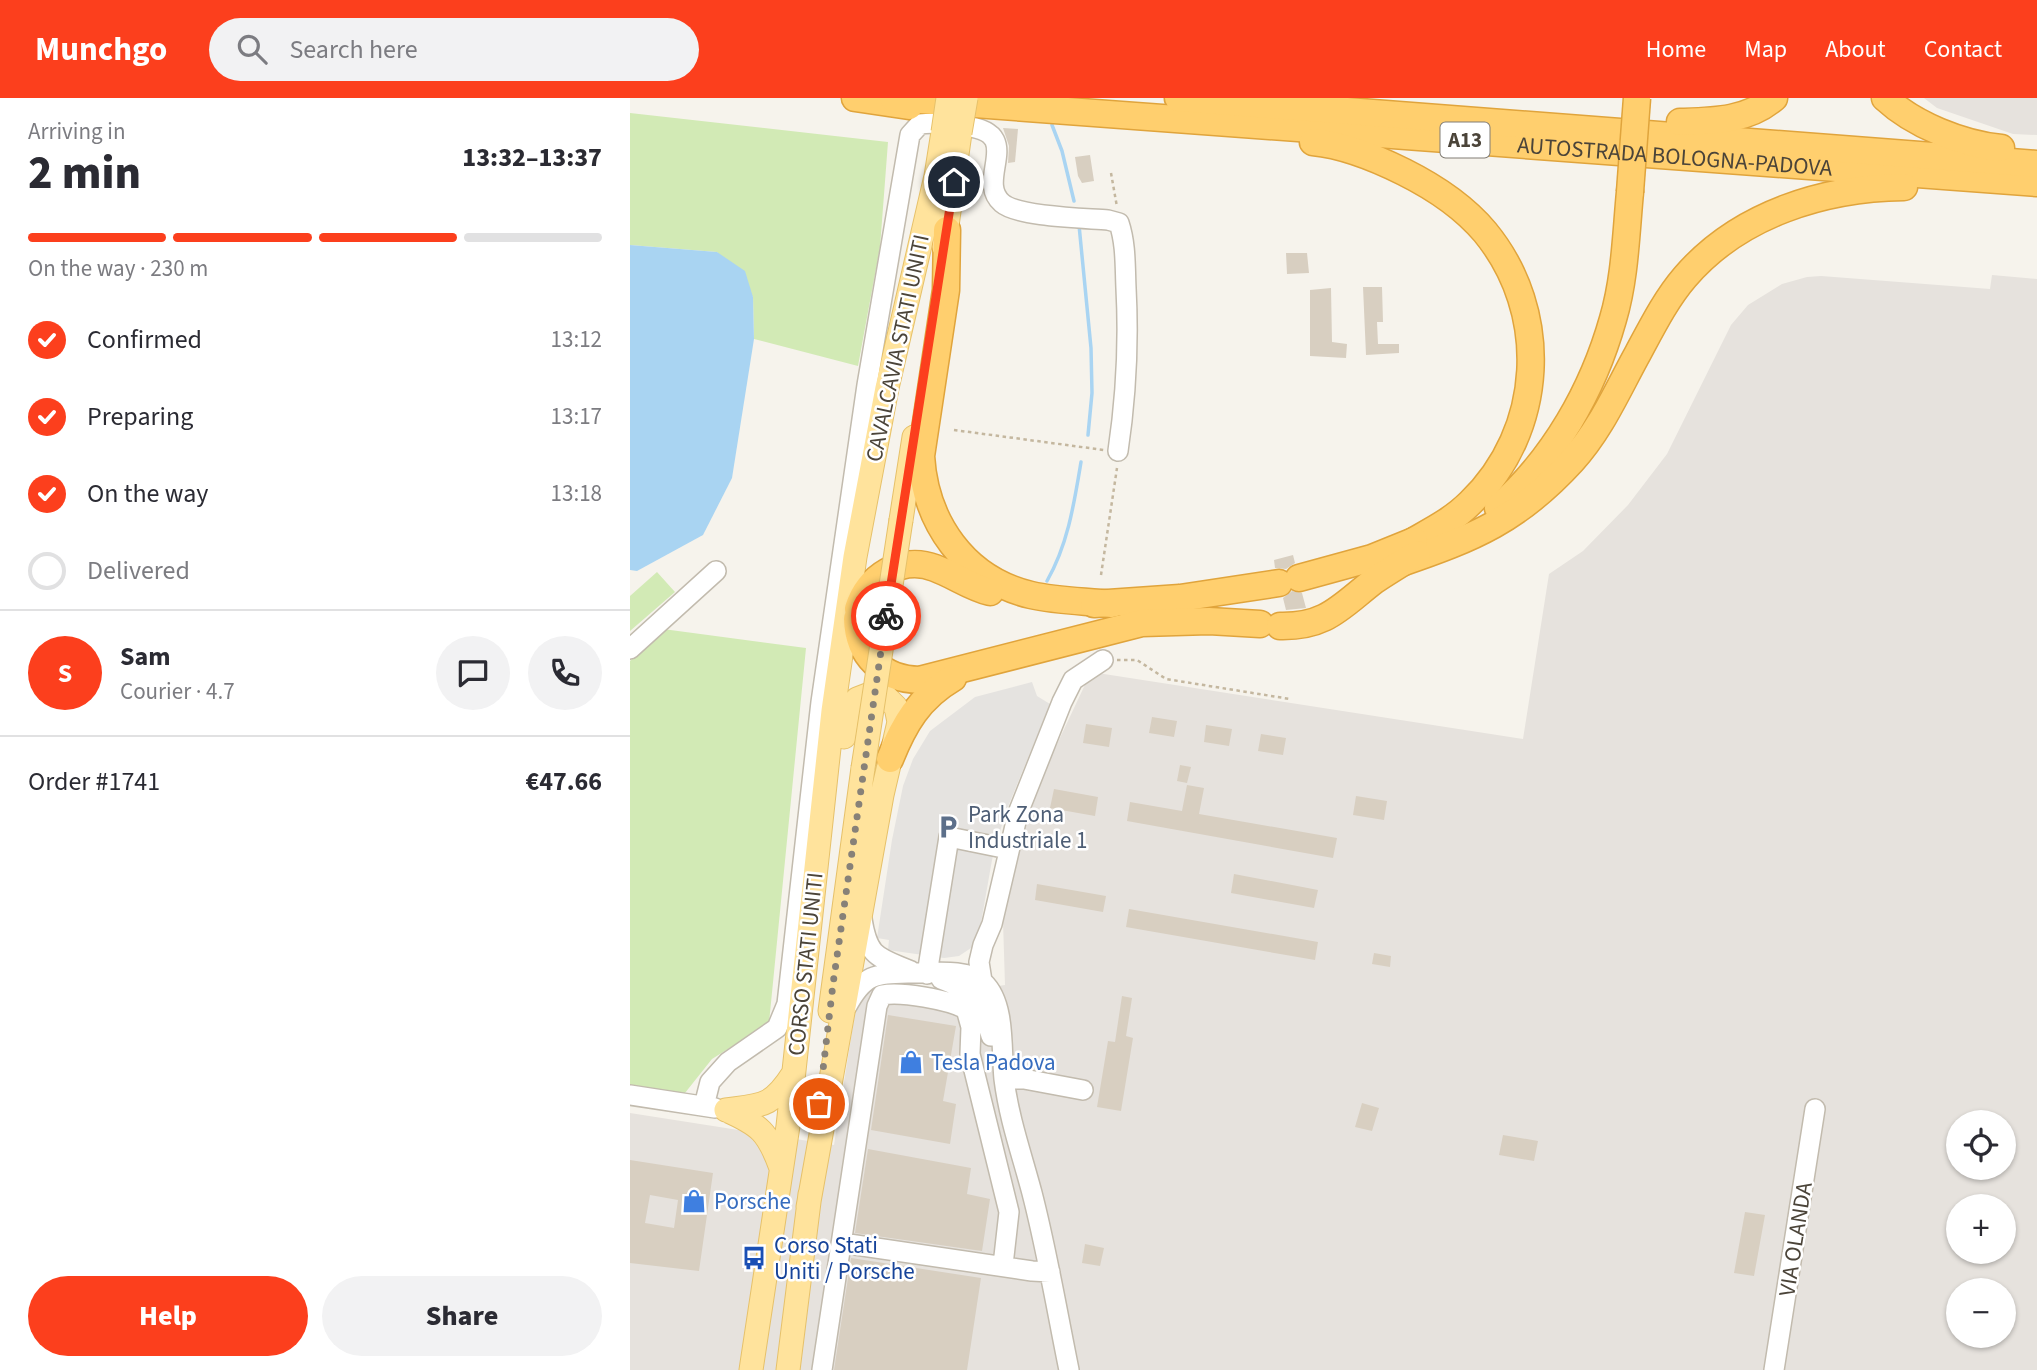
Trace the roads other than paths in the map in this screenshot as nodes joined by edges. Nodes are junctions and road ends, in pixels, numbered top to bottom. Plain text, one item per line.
1 (855, 98) edge
2 (893, 98) edge
3 (948, 98) edge
4 (966, 98) edge
5 (1178, 98) edge
6 (1637, 98) edge
7 (1774, 98) edge
8 (1885, 98) edge
9 (1522, 126) junction
10 (952, 132) junction
11 (2037, 153) edge
12 (2037, 164) edge
13 (936, 176) junction
14 (2037, 183) edge
15 (2037, 190) edge
16 (947, 230) junction
17 (1118, 452) road end
18 (901, 520) joint
19 (1407, 552) junction
20 (855, 557) joint
21 (716, 571) dead end
22 (1112, 604) junction
23 (858, 614) junction
24 (630, 649) edge
25 (996, 659) junction
26 (1103, 660) road end
27 (890, 759) junction
28 (833, 811) junction
29 (1008, 849) junction
30 (862, 916) junction
31 (921, 973) junction
32 (977, 987) junction
33 (845, 1010) junction
34 (793, 1074) junction
35 (1004, 1079) junction
36 (1083, 1090) dead end
37 (630, 1095) edge
38 (715, 1108) junction
39 (1815, 1109) dead end
40 (788, 1125) junction
41 (782, 1171) junction
42 (808, 1207) junction
43 (842, 1243) junction
44 (1003, 1265) junction
45 (1050, 1272) junction
46 (751, 1370) edge
47 (788, 1370) edge
48 (822, 1370) edge
49 (1069, 1370) edge
50 (1774, 1370) edge

1 - 19 highway, A13
2 - 14 highway, AUTOSTRADA BOLOGNA-PADOVA / A13
3 - 10 main road, CAVALCAVIA STATI UNITI, bridge
4 - 10 main road, CAVALCAVIA STATI UNITI, bridge
5 - 9 highway, AUTOSTRADA BOLOGNA-PADOVA / A13
6 - 19 highway, bridge
7 - 9 highway
8 - 11 highway
9 - 12 highway, AUTOSTRADA BOLOGNA-PADOVA / A13
10 - 13 main road, CAVALCAVIA STATI UNITI
10 - 16 main road, CAVALCAVIA STATI UNITI
13 - 20 main road, CAVALCAVIA STATI UNITI
13 - 23 main road
15 - 19 highway
16 - 18 main road, CAVALCAVIA STATI UNITI
16 - 22 highway
17 - 38 street
18 - 42 main road, CORSO STATI UNITI, bridge
19 - 22 highway
19 - 25 highway
20 - 34 main road, CORSO STATI UNITI
21 - 24 street
22 - 23 highway
23 - 25 highway
23 - 28 main road
25 - 27 highway
26 - 29 street
27 - 28 main road
27 - 30 main road
28 - 40 main road
29 - 31 street
29 - 32 street
30 - 31 street
30 - 33 main road
31 - 32 street
31 - 33 street
32 - 35 street
33 - 42 main road
34 - 38 main road
34 - 40 main road, CORSO STATI UNITI
35 - 36 street
35 - 45 street
37 - 38 street
38 - 41 main road
39 - 50 street, VIA OLANDA
40 - 41 main road, CORSO STATI UNITI
41 - 46 main road, CORSO STATI UNITI
42 - 47 main road, CORSO STATI UNITI
43 - 44 street
43 - 44 street
43 - 48 street
44 - 45 street
45 - 49 street

